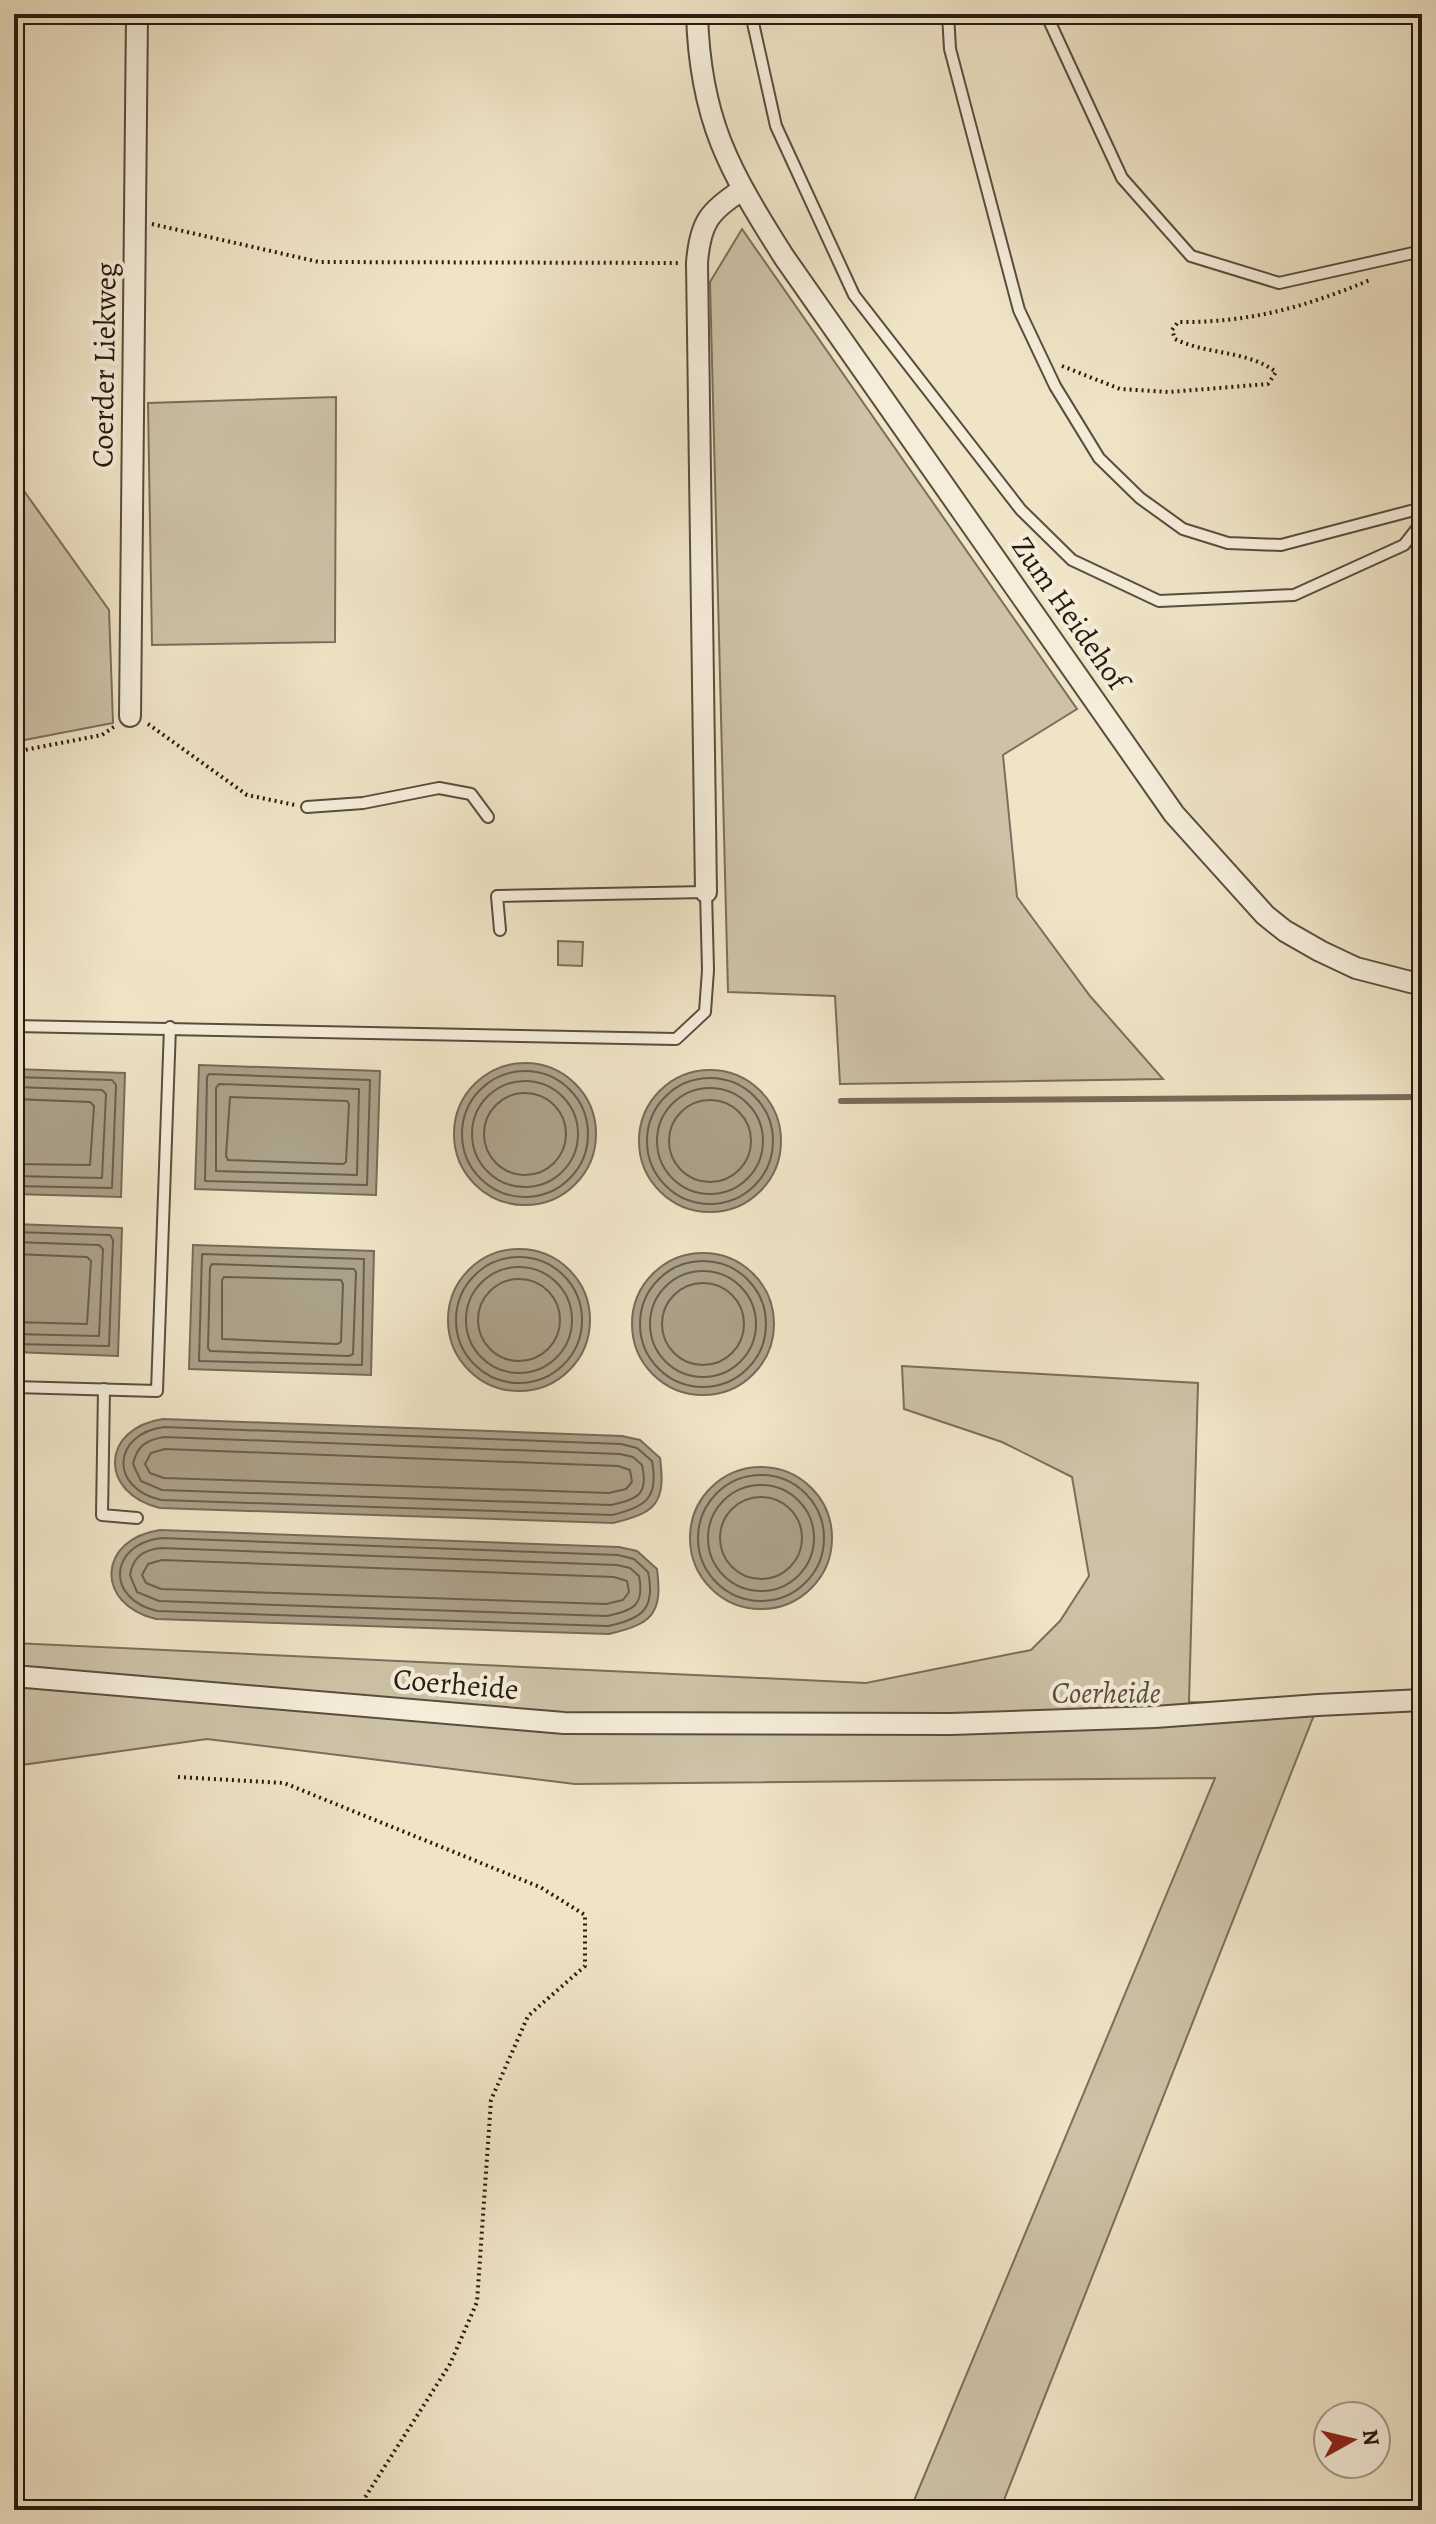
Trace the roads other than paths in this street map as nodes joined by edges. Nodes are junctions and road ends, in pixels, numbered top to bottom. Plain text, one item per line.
1 (137, 14) edge
2 (697, 14) edge
3 (751, 14) edge
4 (948, 14) edge
5 (1046, 14) edge
6 (742, 190) junction
7 (1422, 251) edge
8 (1422, 508) edge
9 (1422, 522) edge
10 (130, 716) road end
11 (307, 807) road end
12 (488, 817) dead end
13 (706, 892) junction
14 (500, 930) dead end
15 (1422, 985) edge
16 (14, 1026) edge
17 (170, 1027) junction
18 (14, 1387) edge
19 (104, 1389) junction
20 (137, 1518) dead end
21 (14, 1676) edge
22 (1422, 1700) edge

1 - 10 street, Coerder Liekweg
2 - 6 street, Zum Heidehof
3 - 9 lane
4 - 8 lane
5 - 7 lane
6 - 13 street
6 - 15 street, Zum Heidehof
11 - 12 lane
13 - 14 lane
13 - 17 lane
16 - 17 lane
17 - 19 lane
18 - 19 lane
19 - 20 lane
21 - 22 street, Coerheide

